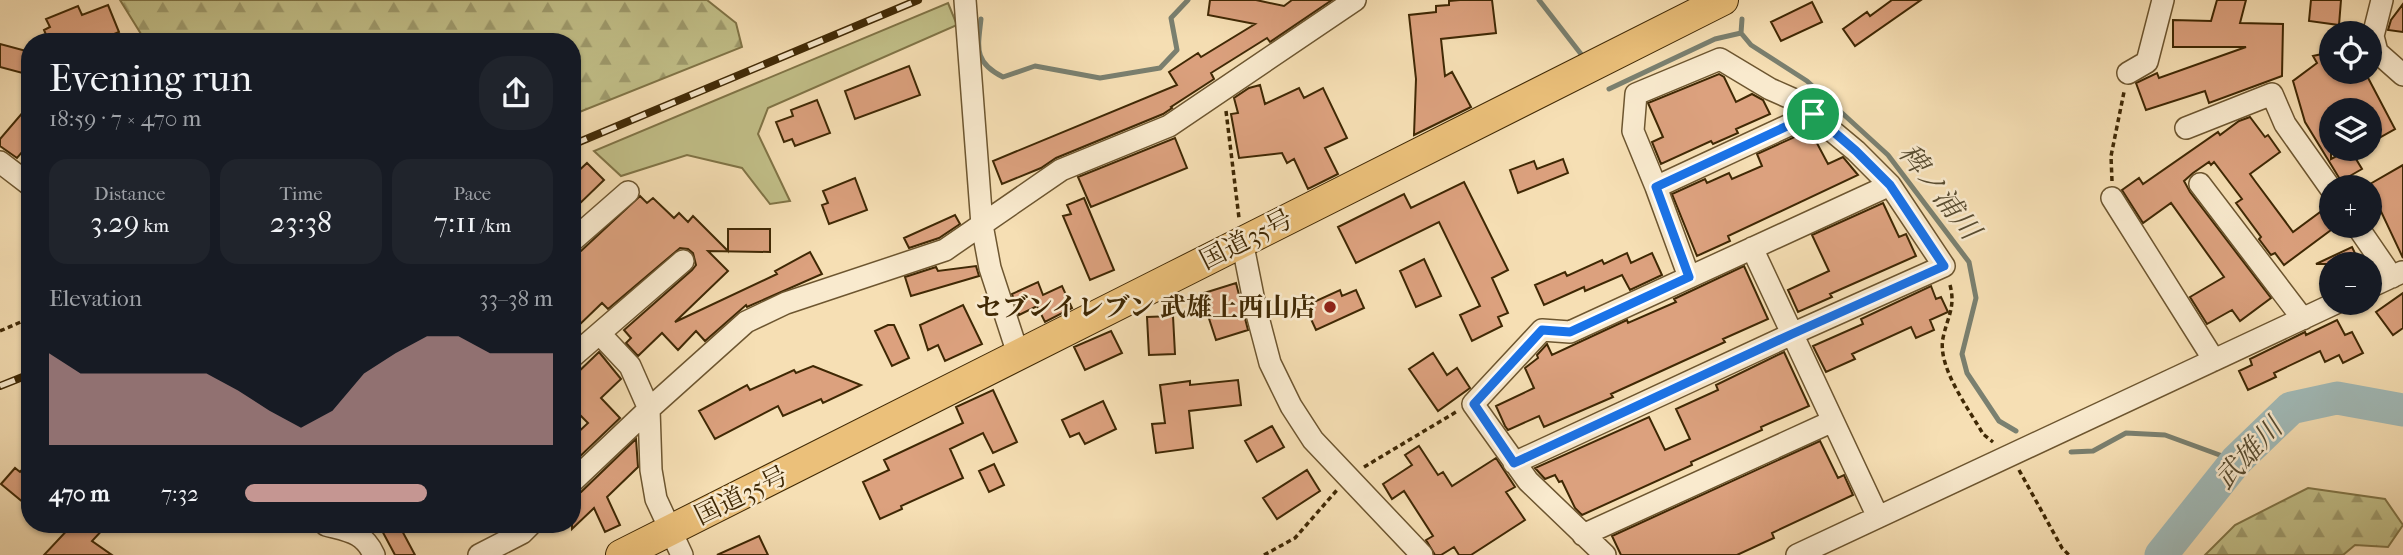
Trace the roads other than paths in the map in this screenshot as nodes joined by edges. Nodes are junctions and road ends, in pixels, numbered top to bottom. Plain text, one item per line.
1 (965, 0) edge
2 (1355, 0) edge
3 (1721, 0) edge
4 (2163, 0) edge
5 (2382, 0) edge
6 (2128, 73) road end
7 (2403, 75) edge
8 (1813, 114) junction
9 (2186, 128) dead end
10 (0, 162) edge
11 (2321, 175) edge
12 (21, 178) edge
13 (2200, 184) dead end
14 (1890, 185) junction
15 (1656, 187) junction
16 (628, 192) dead end
17 (2112, 198) road end
18 (982, 225) junction
19 (581, 233) edge
20 (2367, 238) edge
21 (1242, 240) junction
22 (1752, 248) junction
23 (683, 261) dead end
24 (2398, 274) edge
25 (1689, 277) junction
26 (2382, 281) edge
27 (2319, 310) edge
28 (2302, 318) junction
29 (600, 334) junction
30 (1792, 334) junction
31 (581, 350) edge
32 (1019, 357) junction
33 (2214, 360) junction
34 (649, 409) junction
35 (1833, 421) junction
36 (1514, 463) junction
37 (581, 473) edge
38 (1878, 517) junction
39 (353, 533) edge
40 (522, 533) edge
41 (1583, 534) junction
42 (676, 542) edge
43 (373, 555) edge
44 (479, 555) edge
45 (621, 555) edge
46 (1422, 555) edge
47 (1605, 555) edge
48 (1797, 555) edge

1 - 18 street
2 - 18 street
3 - 21 highway, 国道35号
4 - 6 street
5 - 7 street
8 - 14 street
8 - 15 street
8 - 15 street
9 - 11 street
10 - 12 street
13 - 28 street
14 - 22 street
14 - 30 street
15 - 25 street
16 - 19 street
17 - 33 street
18 - 32 street
18 - 34 street
20 - 24 street
21 - 32 highway, 国道35号
21 - 46 street
22 - 25 street
22 - 30 street
23 - 29 street
24 - 26 street
25 - 36 street
27 - 28 street
28 - 33 street
29 - 31 street
29 - 34 street
30 - 35 street
30 - 36 street
32 - 42 highway, 国道35号
33 - 38 street
34 - 37 street
34 - 42 street
35 - 38 street
35 - 41 street
36 - 41 street
38 - 48 street
39 - 43 street
40 - 44 street
41 - 47 street
42 - 45 highway, 国道35号

